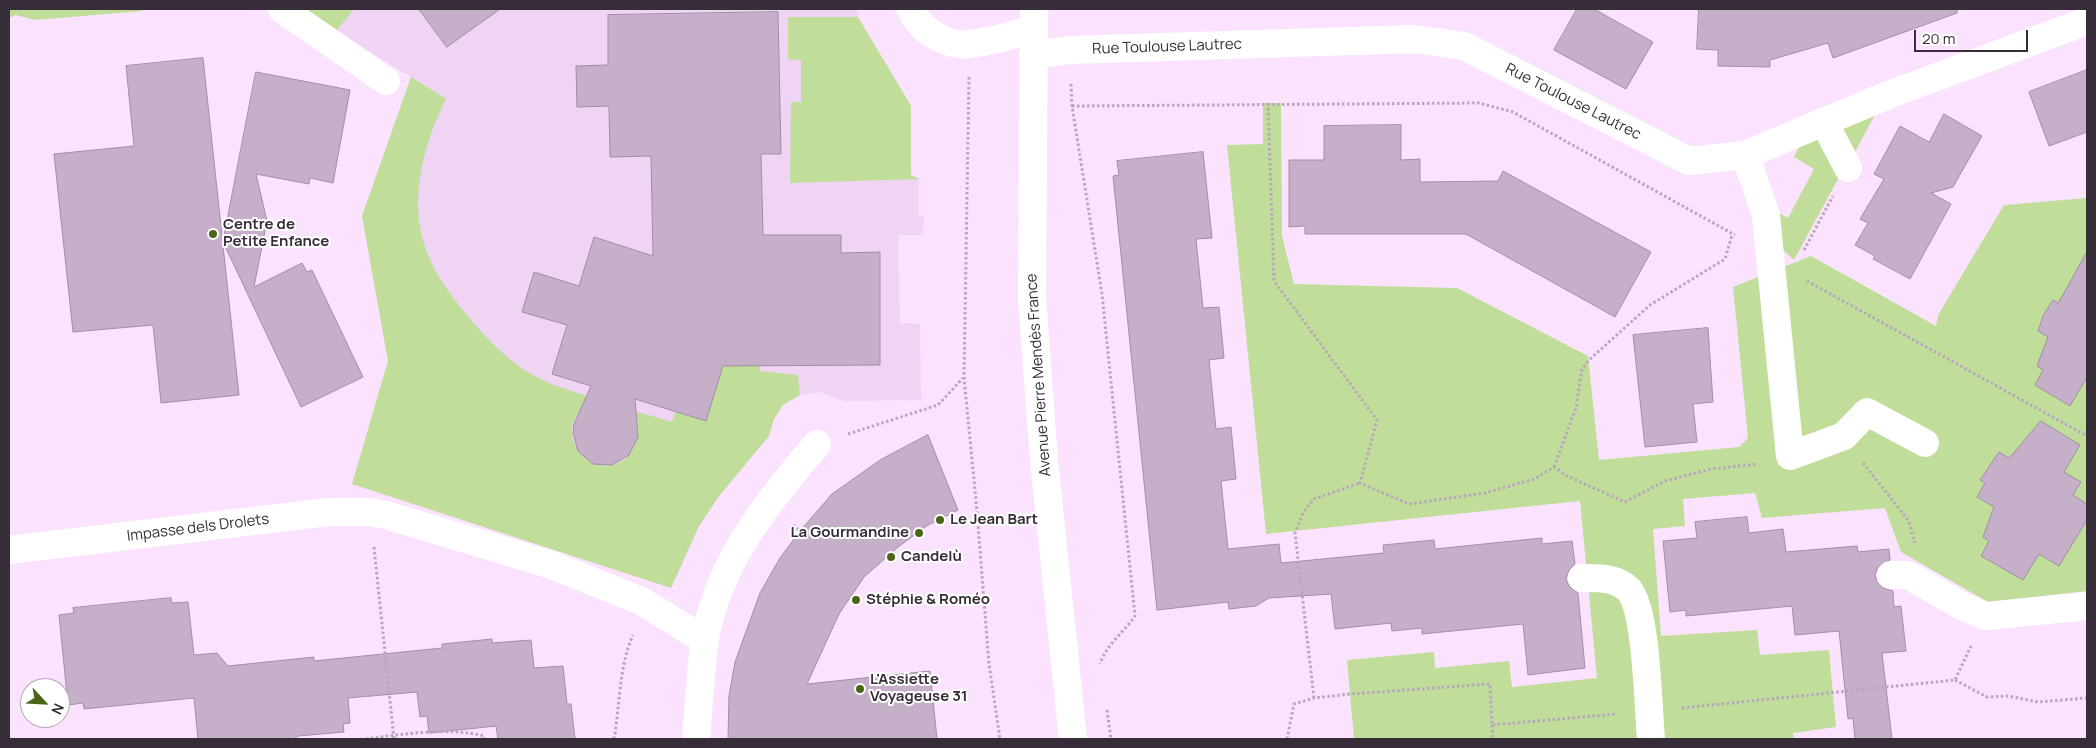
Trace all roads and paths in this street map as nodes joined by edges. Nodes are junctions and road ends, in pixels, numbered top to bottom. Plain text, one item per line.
1 (282, 9) edge
2 (911, 9) edge
3 (2087, 21) edge
4 (1034, 31) edge
5 (386, 81) dead end
6 (1268, 103) junction
7 (969, 107) dead end
8 (1824, 122) junction
9 (1745, 155) junction
10 (1848, 168) joint
11 (1801, 255) dead end
12 (1800, 278) dead end
13 (964, 378) junction
14 (1844, 436) junction
15 (2087, 436) edge
16 (1925, 443) dead end
17 (817, 444) joint
18 (1790, 456) junction
19 (1554, 467) junction
20 (1360, 484) junction
21 (378, 513) junction
22 (9, 550) edge
23 (1891, 575) dead end
24 (1582, 578) dead end
25 (1928, 585) junction
26 (2087, 606) edge
27 (653, 608) junction
28 (705, 640) junction
29 (1102, 673) dead end
30 (1955, 680) dead end
31 (1314, 698) dead end
32 (2087, 698) edge
33 (1105, 701) dead end
34 (1492, 725) dead end
35 (394, 737) edge
36 (483, 738) edge
37 (366, 739) edge
38 (614, 739) edge
39 (696, 739) edge
40 (1000, 739) edge
41 (1073, 739) edge
42 (1111, 739) edge
43 (1493, 739) edge
44 (1651, 739) edge

1 - 5 street
2 - 4 street, Rue Toulouse Lautrec
3 - 8 street, Rue Toulouse Lautrec
4 - 9 street, Rue Toulouse Lautrec
4 - 41 street, Avenue Pierre Mendès France
6 - 19 path
6 - 20 path
6 - 29 path
7 - 13 path
8 - 9 street, Rue Toulouse Lautrec
8 - 10 street
9 - 18 street
10 - 11 path
12 - 15 path
13 - 17 path
13 - 40 path
14 - 16 street
14 - 18 street
14 - 25 path
17 - 28 street
18 - 19 path
19 - 20 path
20 - 31 path
21 - 22 street, Impasse dels Drolets
21 - 27 street, Impasse dels Drolets
21 - 35 path
23 - 25 street
24 - 44 street
25 - 26 street
27 - 28 street, Impasse dels Drolets
27 - 38 path
28 - 39 street
30 - 32 path
33 - 42 path
34 - 43 path
35 - 36 path
35 - 37 path

